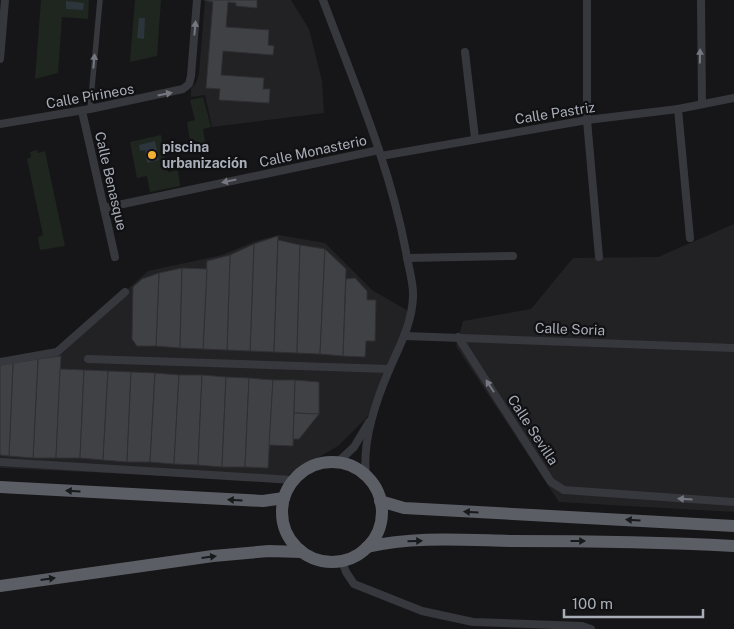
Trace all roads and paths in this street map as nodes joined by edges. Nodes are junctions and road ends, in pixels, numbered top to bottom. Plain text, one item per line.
1 (5, 0) edge
2 (100, 0) edge
3 (197, 0) edge
4 (323, 0) edge
5 (587, 0) edge
6 (701, 0) edge
7 (465, 52) dead end
8 (0, 59) edge
9 (734, 98) edge
10 (702, 104) junction
11 (678, 109) junction
12 (86, 110) junction
13 (587, 120) junction
14 (0, 124) edge
15 (475, 138) junction
16 (380, 153) junction
17 (104, 208) junction
18 (690, 238) dead end
19 (513, 256) dead end
20 (115, 257) dead end
21 (599, 257) dead end
22 (407, 258) junction
23 (125, 292) dead end
24 (405, 336) junction
25 (458, 336) junction
26 (734, 348) edge
27 (88, 359) dead end
28 (0, 362) edge
29 (389, 369) junction
30 (373, 416) junction
31 (0, 462) edge
32 (338, 462) junction
33 (366, 475) junction
34 (293, 480) junction
35 (0, 487) edge
36 (284, 498) junction
37 (380, 501) junction
38 (734, 502) edge
39 (734, 526) edge
40 (734, 546) edge
41 (367, 547) junction
42 (302, 552) junction
43 (342, 561) junction
44 (0, 586) edge
45 (590, 629) edge

1 - 8 street
12 -> 2 street
12 -> 3 street, Calle Pirineos
4 - 16 street
5 - 13 street
10 -> 6 street
7 - 15 street
9 - 10 street, Calle Pastriz
10 - 11 street, Calle Pastriz
11 - 13 street, Calle Pastriz
11 - 18 street
12 - 14 street, Calle Pirineos
12 - 17 street, Calle Benasque
13 - 15 street, Calle Pastriz
13 - 21 street
15 - 16 street, Calle Pastriz
16 -> 17 street, Calle Monasterio
16 - 22 street
17 - 20 street, Calle Benasque
19 - 22 street
22 - 24 street
23 - 28 street
24 - 25 street, Calle Soria
24 - 29 street
25 - 26 street, Calle Soria
38 -> 25 street, Calle Sevilla
27 - 29 street
29 - 30 street
30 - 32 street
30 - 33 street
31 - 34 street
32 - 33 highway
32 - 34 highway
33 - 37 highway
34 - 36 highway
36 -> 35 highway
36 - 42 highway
39 -> 37 highway
37 - 41 highway
41 -> 40 highway
41 - 43 highway
42 - 43 highway
44 -> 42 highway
43 - 45 street

